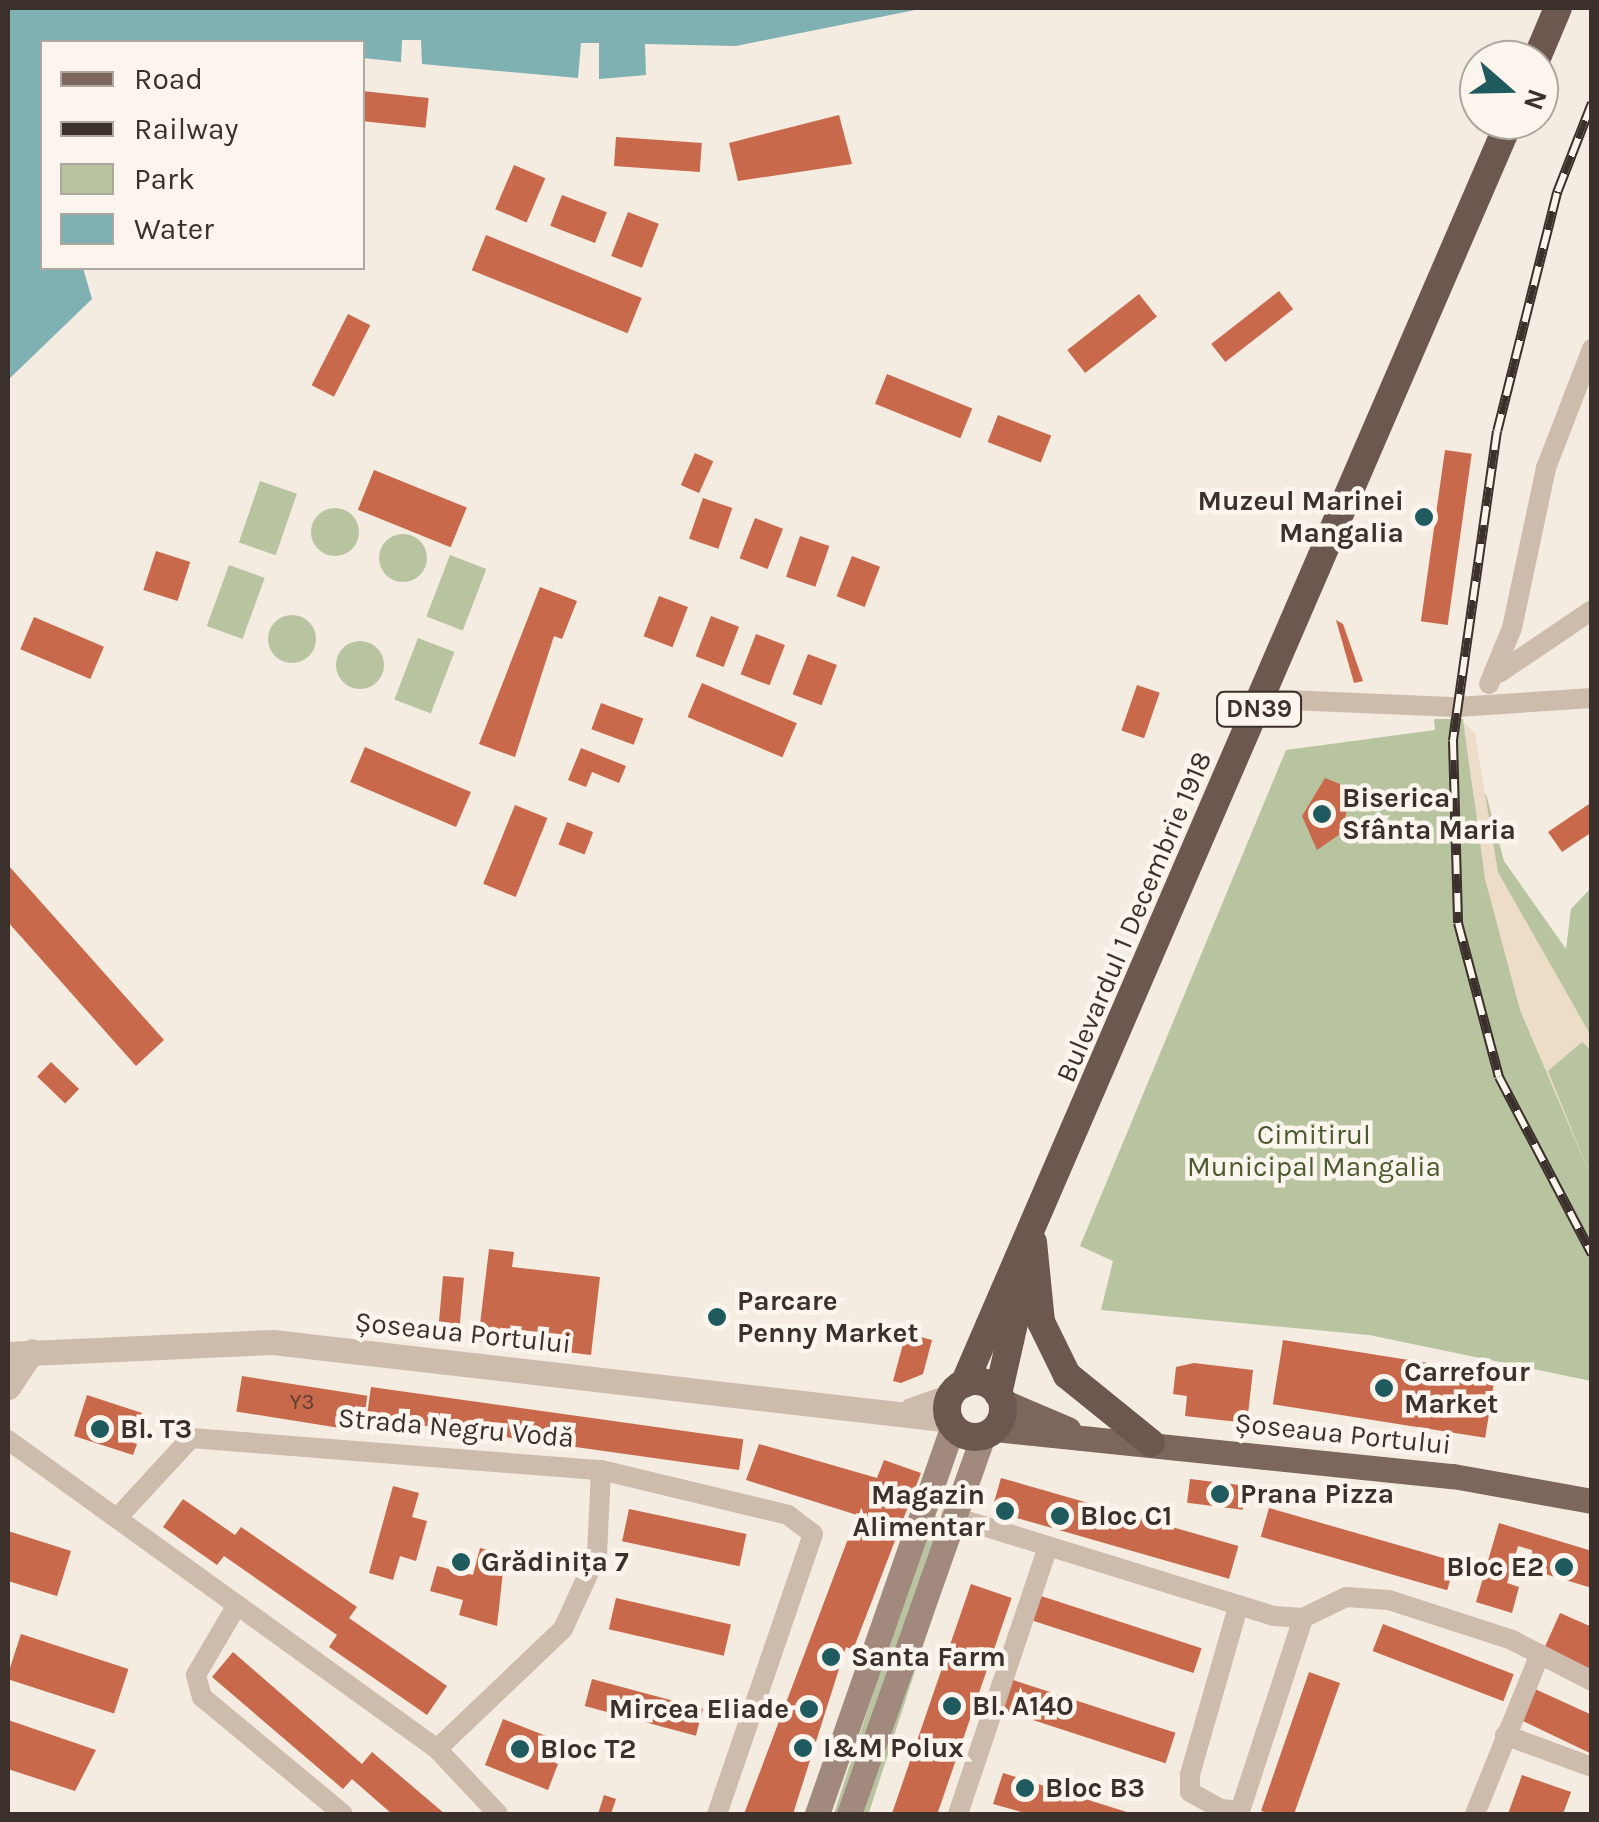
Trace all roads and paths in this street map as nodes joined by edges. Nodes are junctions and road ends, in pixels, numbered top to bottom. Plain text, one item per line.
1 (1558, 8) edge
2 (1544, 40) edge
3 (1502, 140) edge
4 (1592, 349) edge
5 (1592, 610) edge
6 (1489, 684) junction
7 (1592, 698) edge
8 (1263, 699) junction
9 (1477, 704) junction
10 (1034, 1236) junction
11 (20, 1352) edge
12 (8, 1387) edge
13 (954, 1407) junction
14 (994, 1415) junction
15 (8, 1440) edge
16 (1151, 1443) junction
17 (601, 1470) junction
18 (1592, 1502) edge
19 (119, 1516) junction
20 (951, 1516) junction
21 (1047, 1549) junction
22 (237, 1605) junction
23 (1238, 1607) junction
24 (1303, 1618) junction
25 (1539, 1656) junction
26 (1592, 1682) edge
27 (1505, 1735) junction
28 (437, 1750) junction
29 (1592, 1767) edge
30 (1200, 1809) edge
31 (966, 1812) edge
32 (343, 1814) edge
33 (498, 1814) edge
34 (718, 1814) edge
35 (817, 1814) edge
36 (849, 1814) edge
37 (1475, 1814) edge

1 - 2 highway
3 - 8 highway, Bulevardul 1 Decembrie 1918 / DN39
4 - 6 street
5 - 6 street
6 - 9 street
7 - 9 street
8 - 9 street
8 - 10 highway, Bulevardul 1 Decembrie 1918 / DN39
10 - 13 highway, Bulevardul 1 Decembrie 1918 / DN39
10 - 14 highway, Bulevardul 1 Decembrie 1918 / DN39
10 - 16 highway
11 - 12 street
11 - 13 street, Șoseaua Portului
13 - 14 highway
13 - 14 highway
13 - 35 main road, Bulevardul 1 Decembrie 1918
14 - 16 main road, Șoseaua Portului
14 - 20 main road, Bulevardul 1 Decembrie 1918
15 - 19 street
16 - 18 main road, Șoseaua Portului
17 - 19 street, Strada Negru Vodă
17 - 28 street, Strada Negru Vodă
17 - 34 street
19 - 22 street
20 - 21 street
20 - 36 main road, Bulevardul 1 Decembrie 1918
21 - 23 street
21 - 31 street
22 - 28 street
22 - 32 street
23 - 24 street
23 - 30 street
24 - 25 street
24 - 30 street
25 - 26 street
25 - 27 street
27 - 29 street
27 - 37 street
28 - 33 street

